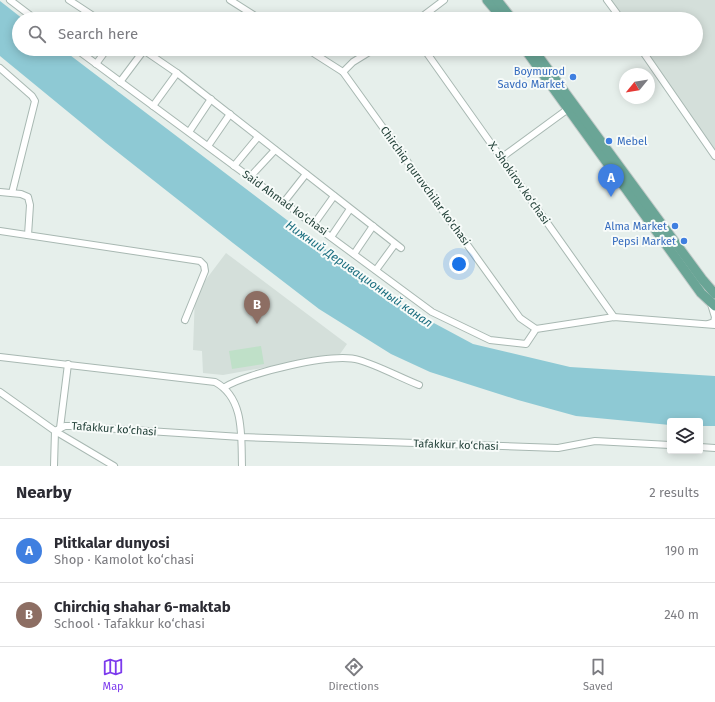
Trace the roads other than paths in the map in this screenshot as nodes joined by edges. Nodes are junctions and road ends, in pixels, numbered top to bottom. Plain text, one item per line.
1 (10, 0) edge
2 (69, 0) edge
3 (230, 0) edge
4 (444, 0) edge
5 (487, 0) edge
6 (497, 0) edge
7 (607, 0) edge
8 (26, 12) edge
9 (87, 12) edge
10 (249, 12) edge
11 (428, 12) edge
12 (497, 12) edge
13 (506, 12) edge
14 (615, 12) edge
15 (85, 56) edge
16 (102, 56) edge
17 (139, 56) edge
18 (152, 56) edge
19 (318, 56) edge
20 (363, 56) edge
21 (429, 56) edge
22 (530, 56) edge
23 (539, 56) edge
24 (646, 56) edge
25 (96, 64) junction
26 (0, 68) edge
27 (343, 72) junction
28 (177, 73) junction
29 (120, 82) junction
30 (211, 99) junction
31 (153, 106) junction
32 (568, 109) junction
33 (230, 114) junction
34 (189, 132) junction
35 (258, 136) junction
36 (208, 146) junction
37 (275, 150) junction
38 (715, 156) edge
39 (501, 158) junction
40 (610, 159) junction
41 (234, 166) junction
42 (306, 174) junction
43 (250, 177) junction
44 (0, 192) edge
45 (12, 193) junction
46 (334, 196) junction
47 (284, 202) junction
48 (350, 209) junction
49 (314, 224) junction
50 (373, 226) junction
51 (0, 231) edge
52 (28, 234) junction
53 (331, 237) junction
54 (395, 244) junction
55 (401, 248) dead end
56 (354, 254) junction
57 (376, 270) junction
58 (713, 295) edge
59 (614, 317) junction
60 (185, 320) dead end
61 (712, 325) edge
62 (536, 329) junction
63 (0, 356) edge
64 (68, 364) junction
65 (419, 385) dead end
66 (225, 387) junction
67 (0, 392) edge
68 (58, 430) junction
69 (241, 437) junction
70 (667, 445) edge
71 (703, 447) edge
72 (715, 448) edge
73 (54, 466) edge
74 (114, 466) edge
75 (242, 466) edge

1 - 8 street
2 - 9 street
3 - 10 street
4 - 11 street
5 - 12 main road
6 - 13 main road
7 - 14 street
15 - 25 street, Said Ahmad ko‘chasi
16 - 25 street
17 - 29 street
18 - 28 street
19 - 27 street, Chirchiq quruvchilar ko'chasi
20 - 27 street
21 - 39 street, X. Shokirov ko‘chasi
22 - 32 main road
23 - 40 main road
24 - 38 street
25 - 29 street, Said Ahmad ko‘chasi
26 - 45 street
27 - 62 street, Chirchiq quruvchilar ko'chasi
28 - 30 street
28 - 31 street
29 - 31 street, Said Ahmad ko‘chasi
30 - 33 street
30 - 34 street
31 - 34 street, Said Ahmad ko‘chasi
32 - 39 street
32 - 40 main road
33 - 35 street
33 - 36 street
34 - 36 street, Said Ahmad ko‘chasi
35 - 37 street
35 - 41 street
36 - 41 street, Said Ahmad ko‘chasi
37 - 42 street
37 - 43 street
39 - 59 street, X. Shokirov ko‘chasi
40 - 58 main road
41 - 43 street, Said Ahmad ko‘chasi
42 - 46 street
42 - 47 street
43 - 47 street, Said Ahmad ko‘chasi
44 - 45 street
45 - 52 street
46 - 48 street
46 - 49 street
47 - 49 street, Said Ahmad ko‘chasi
48 - 50 street
48 - 53 street
49 - 53 street, Said Ahmad ko‘chasi
50 - 54 street
50 - 56 street
51 - 52 street
52 - 60 street
53 - 56 street, Said Ahmad ko‘chasi
54 - 55 street
54 - 57 street
56 - 57 street, Said Ahmad ko‘chasi
57 - 62 street, Said Ahmad ko‘chasi
58 - 61 street
59 - 61 street
59 - 62 street
63 - 64 street
64 - 66 street
64 - 68 street
65 - 66 street
66 - 69 street
67 - 68 street, Tafakkur ko‘chasi
68 - 69 street, Tafakkur ko‘chasi
68 - 73 street
68 - 74 street
69 - 70 street, Tafakkur ko‘chasi
69 - 75 street
71 - 72 street

